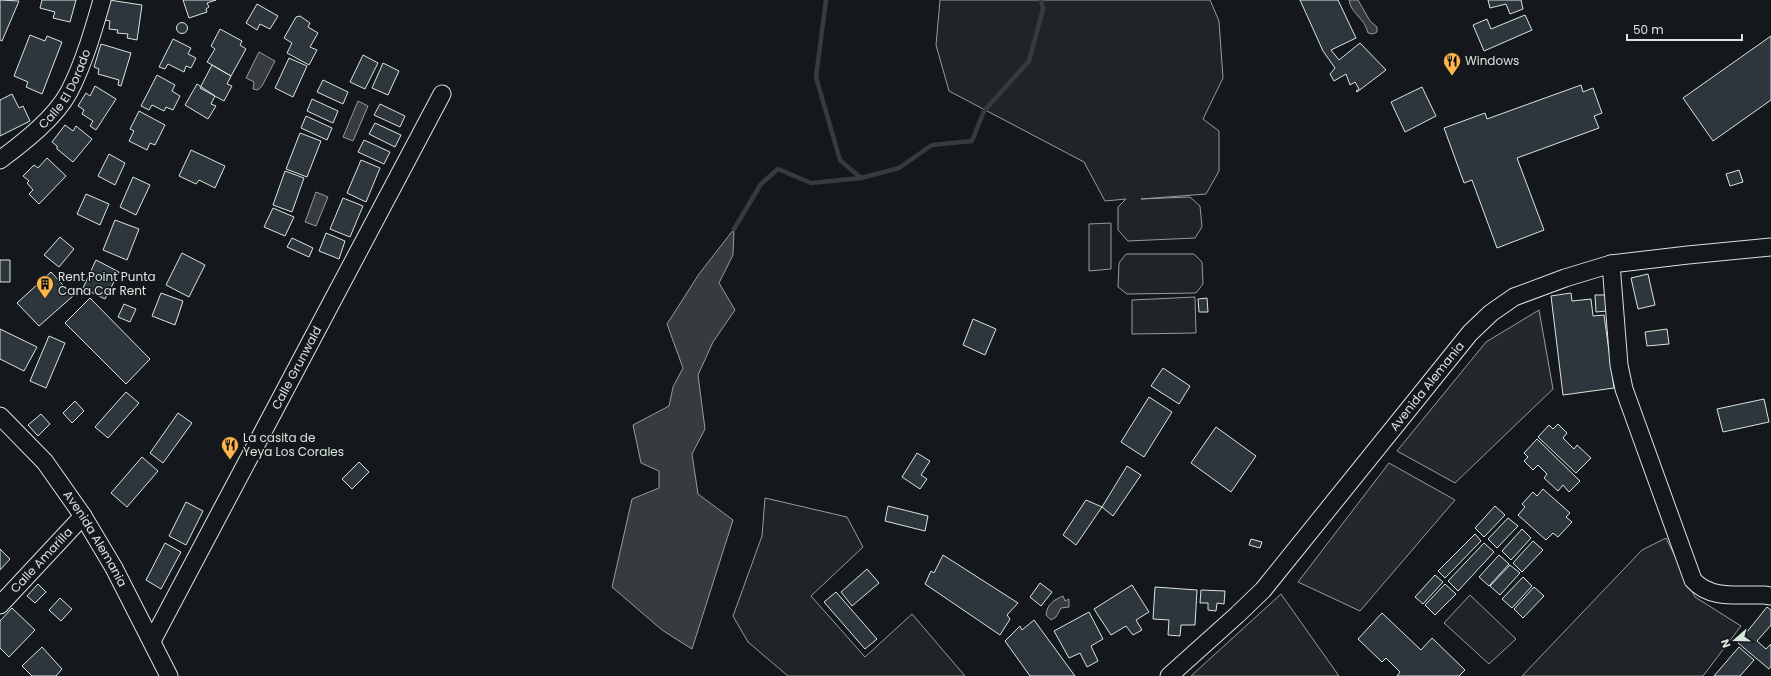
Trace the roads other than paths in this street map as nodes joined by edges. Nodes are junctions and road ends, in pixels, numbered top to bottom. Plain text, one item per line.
1 (102, 0) edge
2 (442, 94) dead end
3 (0, 160) edge
4 (1771, 247) edge
5 (1611, 264) junction
6 (0, 416) edge
7 (83, 516) junction
8 (1771, 596) edge
9 (0, 605) edge
10 (152, 641) junction
11 (169, 676) edge
12 (1169, 676) edge

1 - 3 street, Calle El Dorado
2 - 10 street, Calle Grunwald
4 - 5 street, Avenida Alemania
5 - 8 street
5 - 12 street, Avenida Alemania
6 - 7 street, Avenida Alemania
7 - 9 street, Calle Amarilla
7 - 10 street, Avenida Alemania
10 - 11 street, Avenida Alemania

